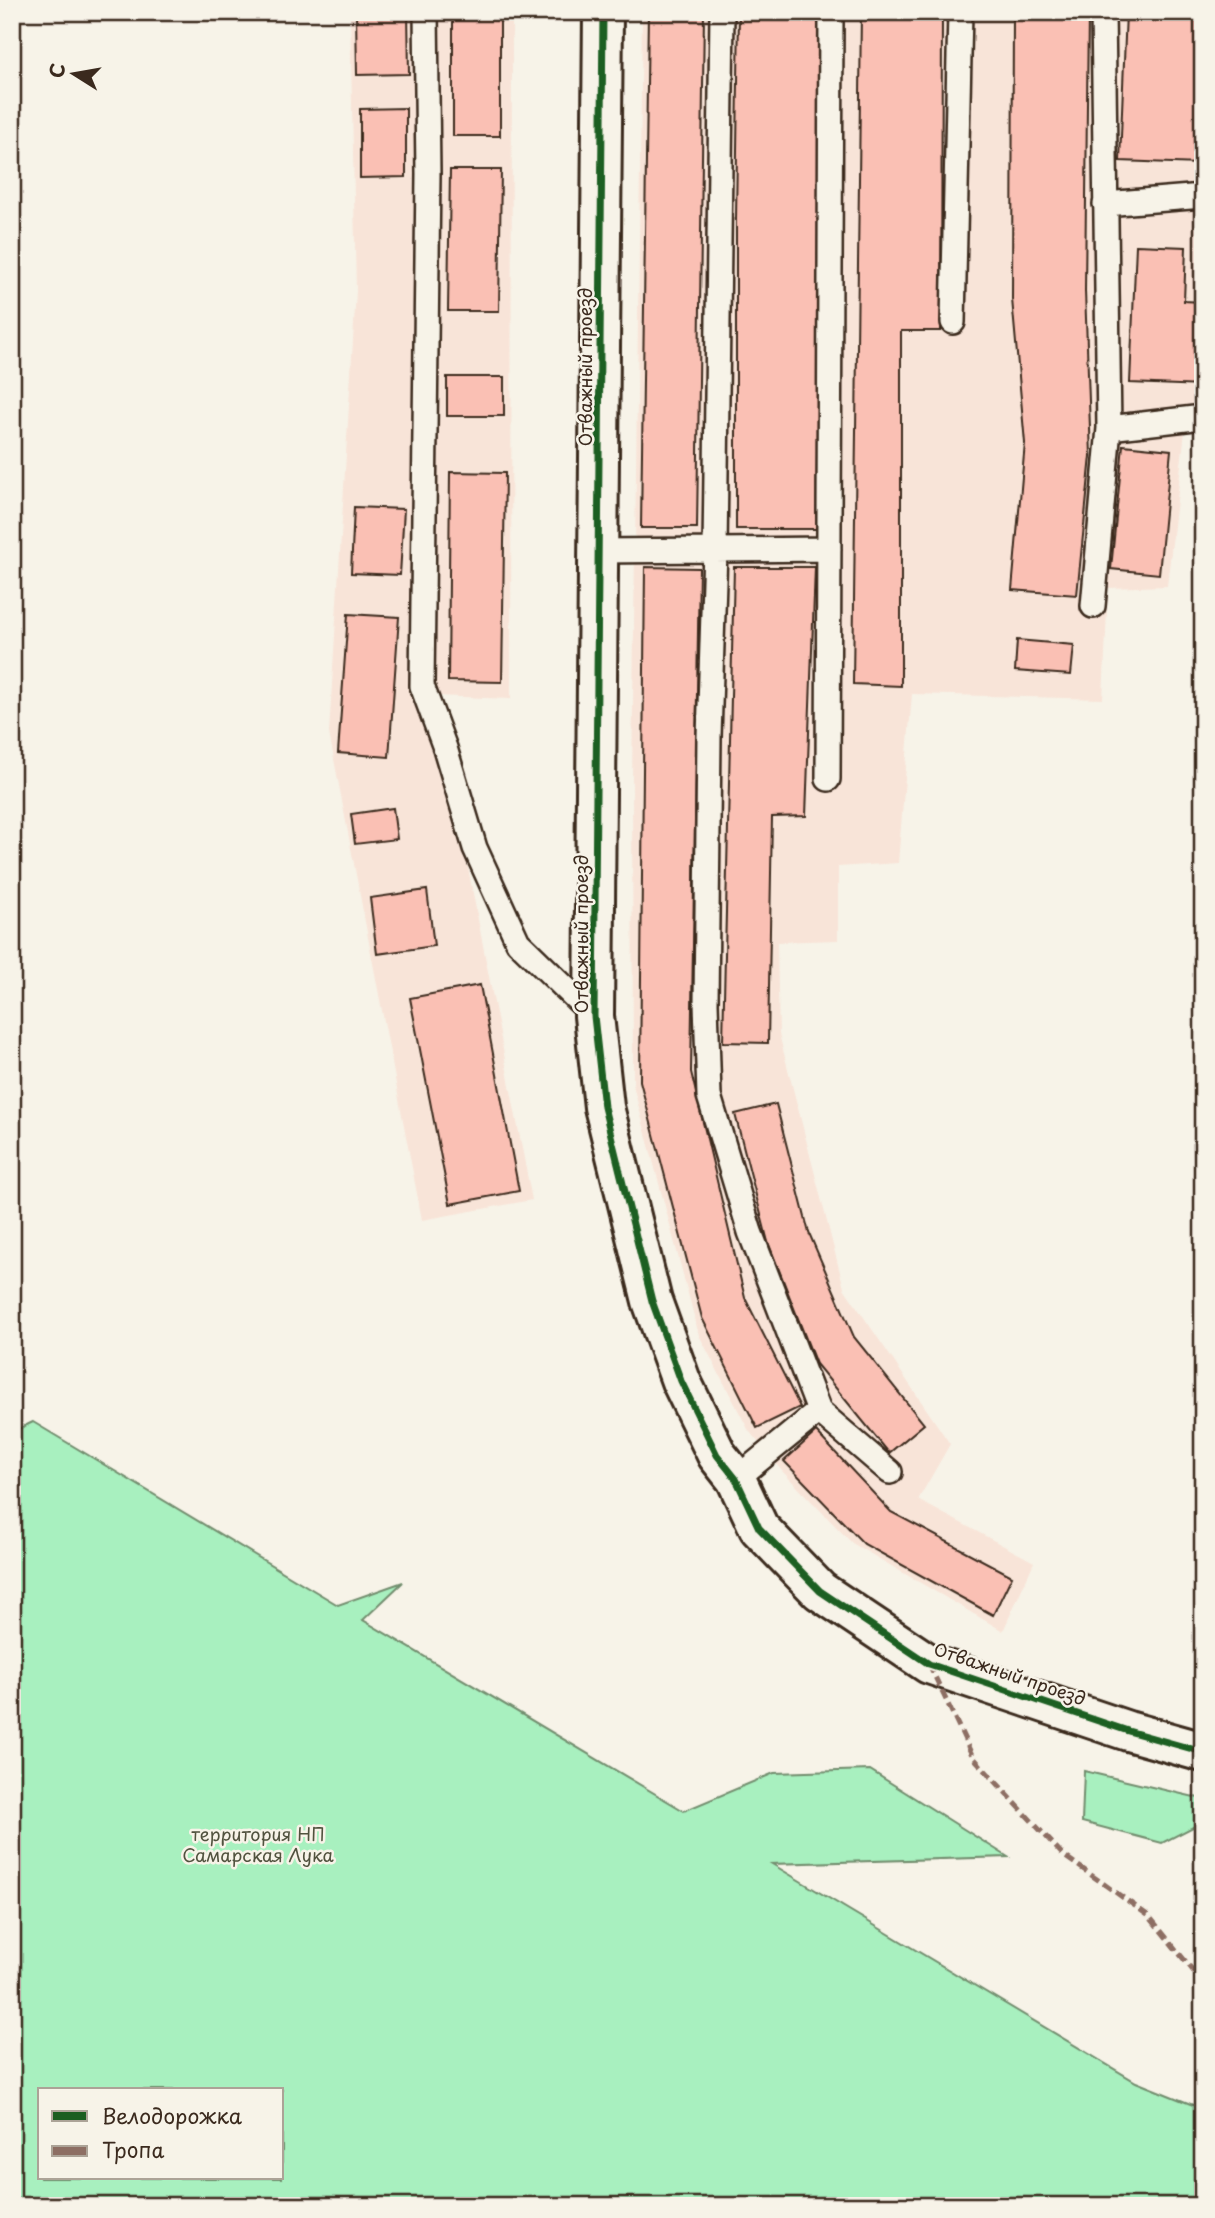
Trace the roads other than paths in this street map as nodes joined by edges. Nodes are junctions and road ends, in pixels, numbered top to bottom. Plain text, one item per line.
1 (426, 12) edge
2 (603, 12) edge
3 (722, 12) edge
4 (831, 12) edge
5 (960, 12) edge
6 (1103, 12) edge
7 (1203, 196) edge
8 (1105, 204) junction
9 (953, 322) dead end
10 (1203, 417) edge
11 (1109, 428) junction
12 (829, 549) junction
13 (715, 550) junction
14 (598, 551) junction
15 (1093, 606) dead end
16 (828, 779) dead end
17 (594, 1016) junction
18 (819, 1411) junction
19 (890, 1472) dead end
20 (736, 1479) junction
21 (1203, 1752) edge

1 - 17 lane
2 - 14 street, Отважный проезд
3 - 13 lane
4 - 12 lane
5 - 9 lane
6 - 8 lane
7 - 8 lane
8 - 11 lane
10 - 11 lane
11 - 15 lane
12 - 13 lane
12 - 16 lane
13 - 14 lane
13 - 18 lane
14 - 17 street, Отважный проезд
17 - 20 street, Отважный проезд
18 - 19 lane
18 - 20 lane
20 - 21 street, Отважный проезд

